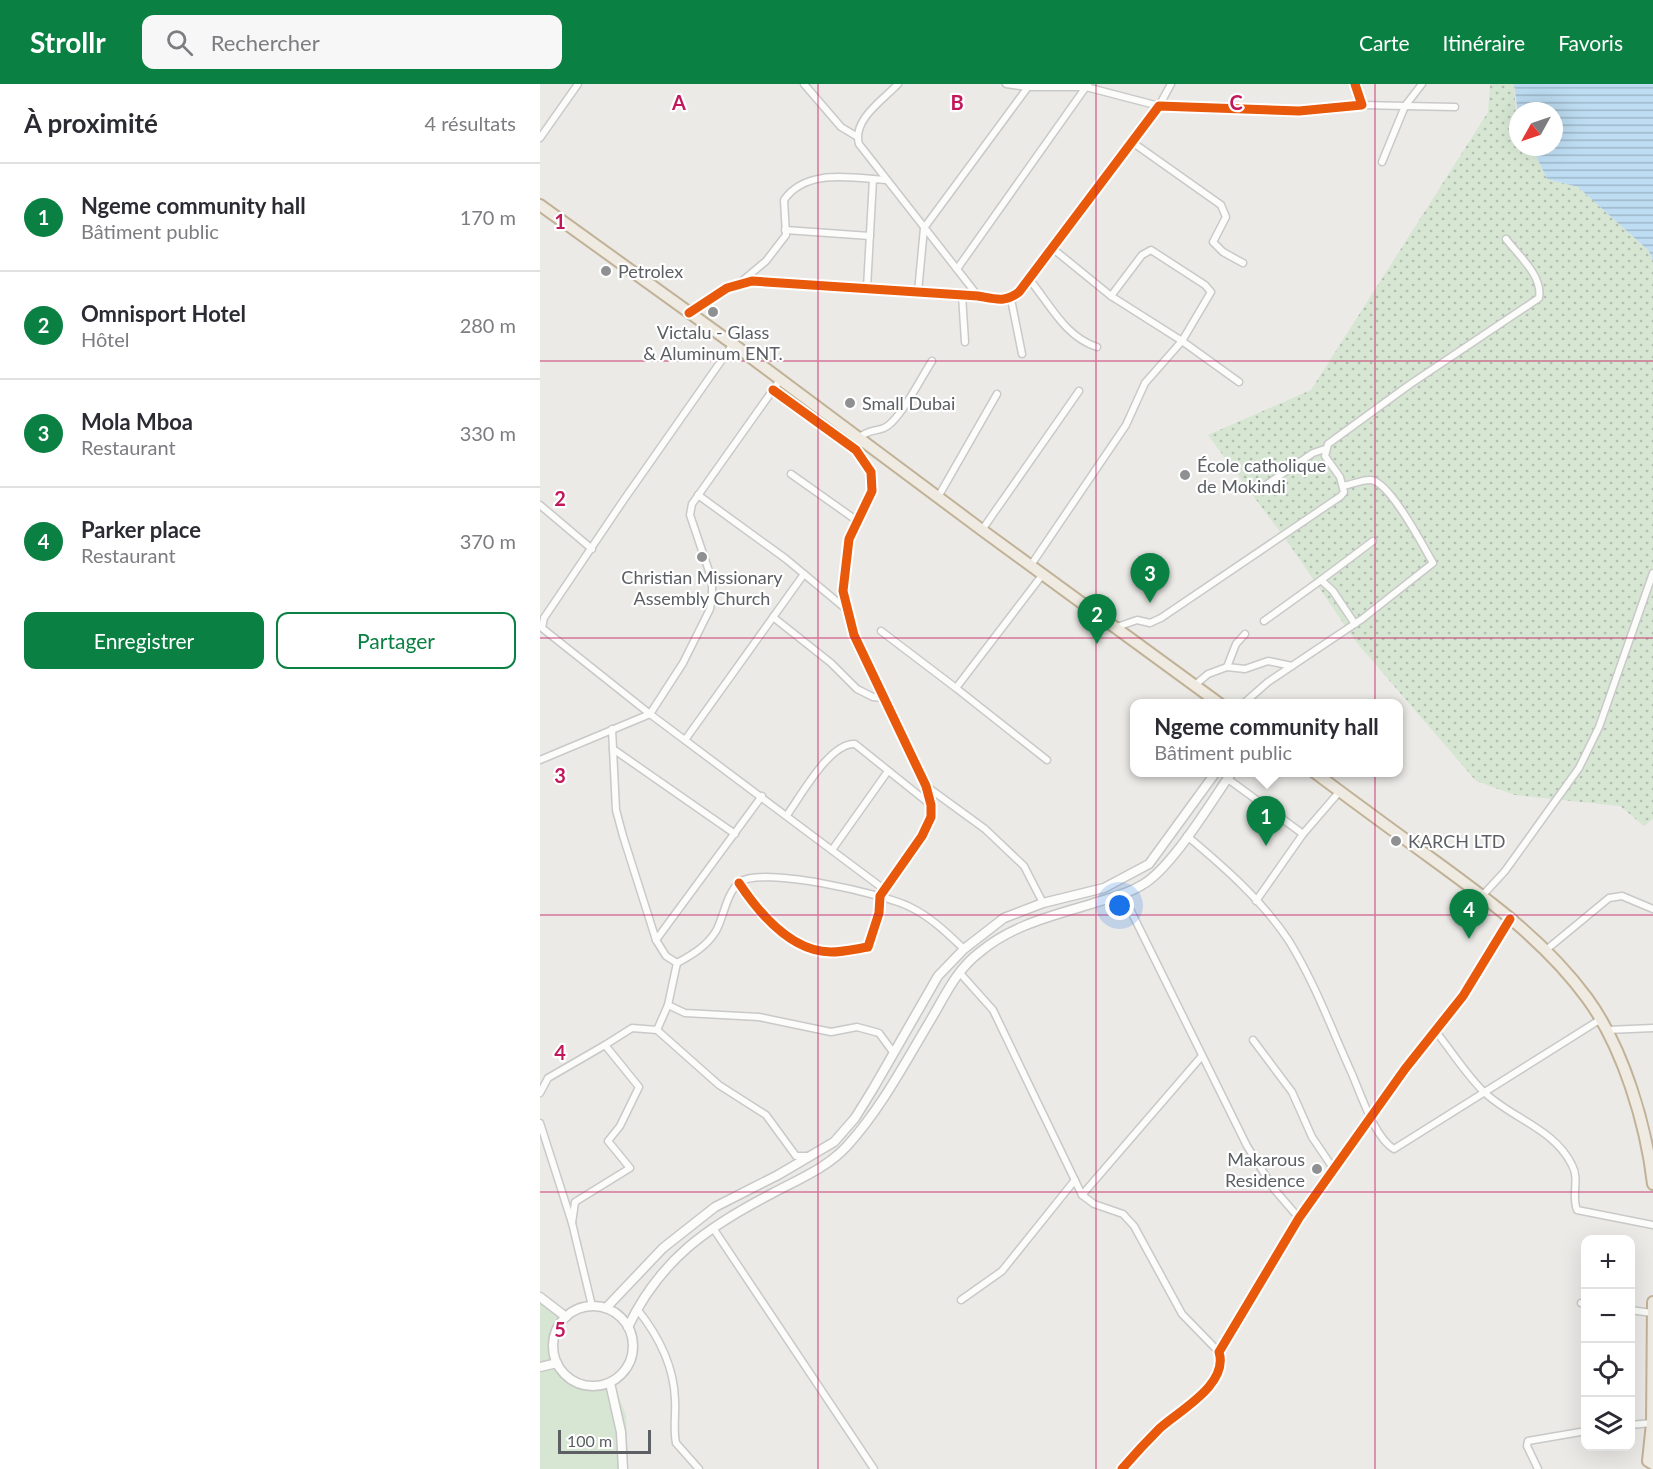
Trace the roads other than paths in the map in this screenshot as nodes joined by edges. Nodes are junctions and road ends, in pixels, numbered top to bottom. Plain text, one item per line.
1 (578, 84) edge
2 (804, 84) edge
3 (898, 84) edge
4 (1006, 84) edge
5 (1172, 84) edge
6 (1355, 84) edge
7 (1422, 84) edge
8 (1087, 86) edge
9 (1028, 87) junction
10 (1362, 105) junction
11 (1159, 106) junction
12 (1405, 106) junction
13 (1455, 107) dead end
14 (856, 136) junction
15 (540, 138) edge
16 (1132, 142) junction
17 (1382, 162) dead end
18 (873, 179) junction
19 (886, 180) junction
20 (540, 205) edge
21 (924, 228) junction
22 (785, 230) junction
23 (870, 236) junction
24 (1506, 239) dead end
25 (1052, 248) junction
26 (1243, 263) dead end
27 (957, 269) junction
28 (1029, 279) junction
29 (740, 282) junction
30 (867, 288) junction
31 (918, 292) junction
32 (963, 295) junction
33 (978, 296) junction
34 (1111, 296) junction
35 (1011, 299) junction
36 (689, 313) junction
37 (1182, 341) junction
38 (965, 342) dead end
39 (733, 344) junction
40 (1097, 347) dead end
41 (1022, 354) dead end
42 (932, 361) dead end
43 (780, 380) junction
44 (1239, 382) dead end
45 (773, 390) junction
46 (1079, 391) dead end
47 (997, 394) dead end
48 (858, 438) junction
49 (1325, 449) junction
50 (791, 474) dead end
51 (1343, 486) junction
52 (1260, 489) dead end
53 (698, 495) junction
54 (938, 497) junction
55 (540, 505) edge
56 (856, 520) junction
57 (982, 530) junction
58 (1373, 541) dead end
59 (592, 549) junction
60 (1031, 565) junction
61 (1653, 573) edge
62 (804, 574) junction
63 (1043, 574) junction
64 (1321, 580) junction
65 (847, 610) junction
66 (773, 617) junction
67 (1264, 621) dead end
68 (1355, 624) junction
69 (1117, 627) junction
70 (881, 631) dead end
71 (1245, 634) dead end
72 (1293, 666) junction
73 (1227, 667) junction
74 (1195, 685) junction
75 (956, 688) junction
76 (884, 698) junction
77 (1213, 699) edge
78 (1249, 699) edge
79 (650, 714) junction
80 (612, 729) junction
81 (685, 740) junction
82 (613, 749) junction
83 (541, 757) edge
84 (1047, 760) dead end
85 (888, 771) junction
86 (1212, 777) edge
87 (1229, 777) edge
88 (1231, 777) edge
89 (1321, 777) edge
90 (926, 786) junction
91 (1340, 791) junction
92 (762, 796) junction
93 (931, 805) junction
94 (787, 815) junction
95 (735, 834) junction
96 (1303, 834) junction
97 (1187, 836) junction
98 (832, 850) junction
99 (739, 883) junction
100 (885, 890) junction
101 (1123, 895) junction
102 (880, 896) junction
103 (1482, 896) junction
104 (1256, 901) junction
105 (1043, 903) junction
106 (1653, 909) edge
107 (1510, 919) junction
108 (656, 940) junction
109 (964, 949) junction
110 (1546, 950) junction
111 (677, 963) junction
112 (959, 972) junction
113 (668, 1005) junction
114 (1601, 1019) junction
115 (1653, 1028) edge
116 (657, 1030) junction
117 (1607, 1030) junction
118 (1437, 1033) junction
119 (1253, 1040) dead end
120 (605, 1045) junction
121 (893, 1052) junction
122 (1201, 1057) junction
123 (1484, 1092) junction
124 (540, 1093) edge
125 (1371, 1117) junction
126 (540, 1123) edge
127 (812, 1156) junction
128 (1333, 1168) junction
129 (1075, 1180) junction
130 (1653, 1184) edge
131 (1082, 1195) junction
132 (1299, 1218) junction
133 (572, 1223) junction
134 (1653, 1225) edge
135 (713, 1228) junction
136 (540, 1298) edge
137 (961, 1300) dead end
138 (1653, 1302) edge
139 (592, 1306) junction
140 (606, 1308) junction
141 (637, 1309) junction
142 (1635, 1311) edge
143 (1652, 1313) edge
144 (566, 1317) junction
145 (628, 1327) junction
146 (1219, 1352) junction
147 (557, 1363) junction
148 (540, 1367) edge
149 (1652, 1381) edge
150 (609, 1383) junction
151 (1652, 1423) junction
152 (1635, 1425) edge
153 (1581, 1432) edge
154 (1651, 1462) edge
155 (624, 1469) edge
156 (699, 1469) edge
157 (874, 1469) edge
158 (1122, 1469) edge
159 (1538, 1469) edge

1 - 15 street
2 - 14 street
3 - 14 street
4 - 9 street
5 - 11 street
6 - 10 street
7 - 12 street
8 - 9 street
8 - 11 street
8 - 27 street
9 - 21 street
10 - 11 street
10 - 12 street
11 - 16 street
12 - 13 street
12 - 17 street
14 - 19 street
16 - 25 street
16 - 26 street
18 - 19 street
18 - 22 street
18 - 23 street
19 - 21 street
20 - 36 highway
21 - 27 street
21 - 31 street
22 - 23 street
22 - 29 street
23 - 30 street
24 - 49 street
25 - 28 street
25 - 34 street
27 - 33 street
28 - 35 street
28 - 40 street
29 - 30 street
29 - 36 street
30 - 31 street
31 - 32 street
32 - 33 street
32 - 38 street
33 - 35 street
34 - 37 street
34 - 37 street
35 - 41 street
36 - 39 highway
37 - 44 street
37 - 60 street
39 - 43 highway
39 - 59 street
42 - 48 street
43 - 45 street
43 - 48 highway
45 - 53 street
45 - 56 street
46 - 57 street
47 - 54 street
48 - 54 highway
49 - 51 street
49 - 52 street
50 - 56 street
51 - 68 street
51 - 69 street
53 - 62 street
53 - 79 street
54 - 57 highway
55 - 59 street
56 - 65 street
57 - 60 highway
58 - 64 street
59 - 79 street
60 - 63 highway
61 - 103 street
62 - 65 street
62 - 66 street
63 - 69 highway
63 - 75 street
64 - 67 street
64 - 68 street
65 - 76 street
66 - 76 street
66 - 81 street
68 - 72 street
69 - 74 highway
70 - 75 street
71 - 73 street
72 - 73 street
72 - 78 street
73 - 74 street
74 - 77 highway
75 - 84 street
76 - 90 street
79 - 80 street
79 - 81 street
80 - 82 street
80 - 83 street
81 - 92 street
82 - 95 street
82 - 108 street
85 - 93 street
85 - 94 street
85 - 98 street
86 - 105 main road
87 - 97 main road
88 - 96 street
89 - 91 highway
90 - 93 street
90 - 105 street
91 - 96 street
91 - 103 highway
92 - 94 street
92 - 95 street
93 - 100 street
94 - 98 street
95 - 108 street
96 - 104 street
97 - 101 main road
97 - 104 street
98 - 100 street
99 - 102 street
99 - 102 street
99 - 111 street
100 - 102 street
101 - 112 main road
101 - 122 street
102 - 109 street
103 - 107 highway
104 - 125 street
105 - 109 main road
106 - 110 street
107 - 110 highway
107 - 118 street
108 - 111 street
109 - 121 main road
110 - 114 highway
111 - 113 street
112 - 129 street
112 - 135 main road
113 - 116 street
113 - 121 street
114 - 117 highway
114 - 123 street
115 - 117 street
116 - 120 street
116 - 127 street
117 - 130 highway
118 - 123 street
118 - 125 street
119 - 128 street
120 - 124 street
120 - 133 street
121 - 127 main road
122 - 131 street
122 - 132 street
123 - 125 street
123 - 134 street
125 - 128 street
126 - 133 street
127 - 140 main road
128 - 132 street
129 - 131 street
129 - 137 street
131 - 146 street
132 - 146 street
133 - 139 street
135 - 141 main road
135 - 157 street
136 - 144 main road
138 - 143 highway
139 - 140 main road
139 - 144 main road
140 - 145 main road
141 - 145 main road
141 - 156 street
142 - 143 street
143 - 149 highway
144 - 147 main road
145 - 150 main road
146 - 158 street
147 - 148 main road
147 - 150 main road
149 - 151 highway
150 - 155 main road
151 - 152 street
151 - 154 highway
153 - 159 street

